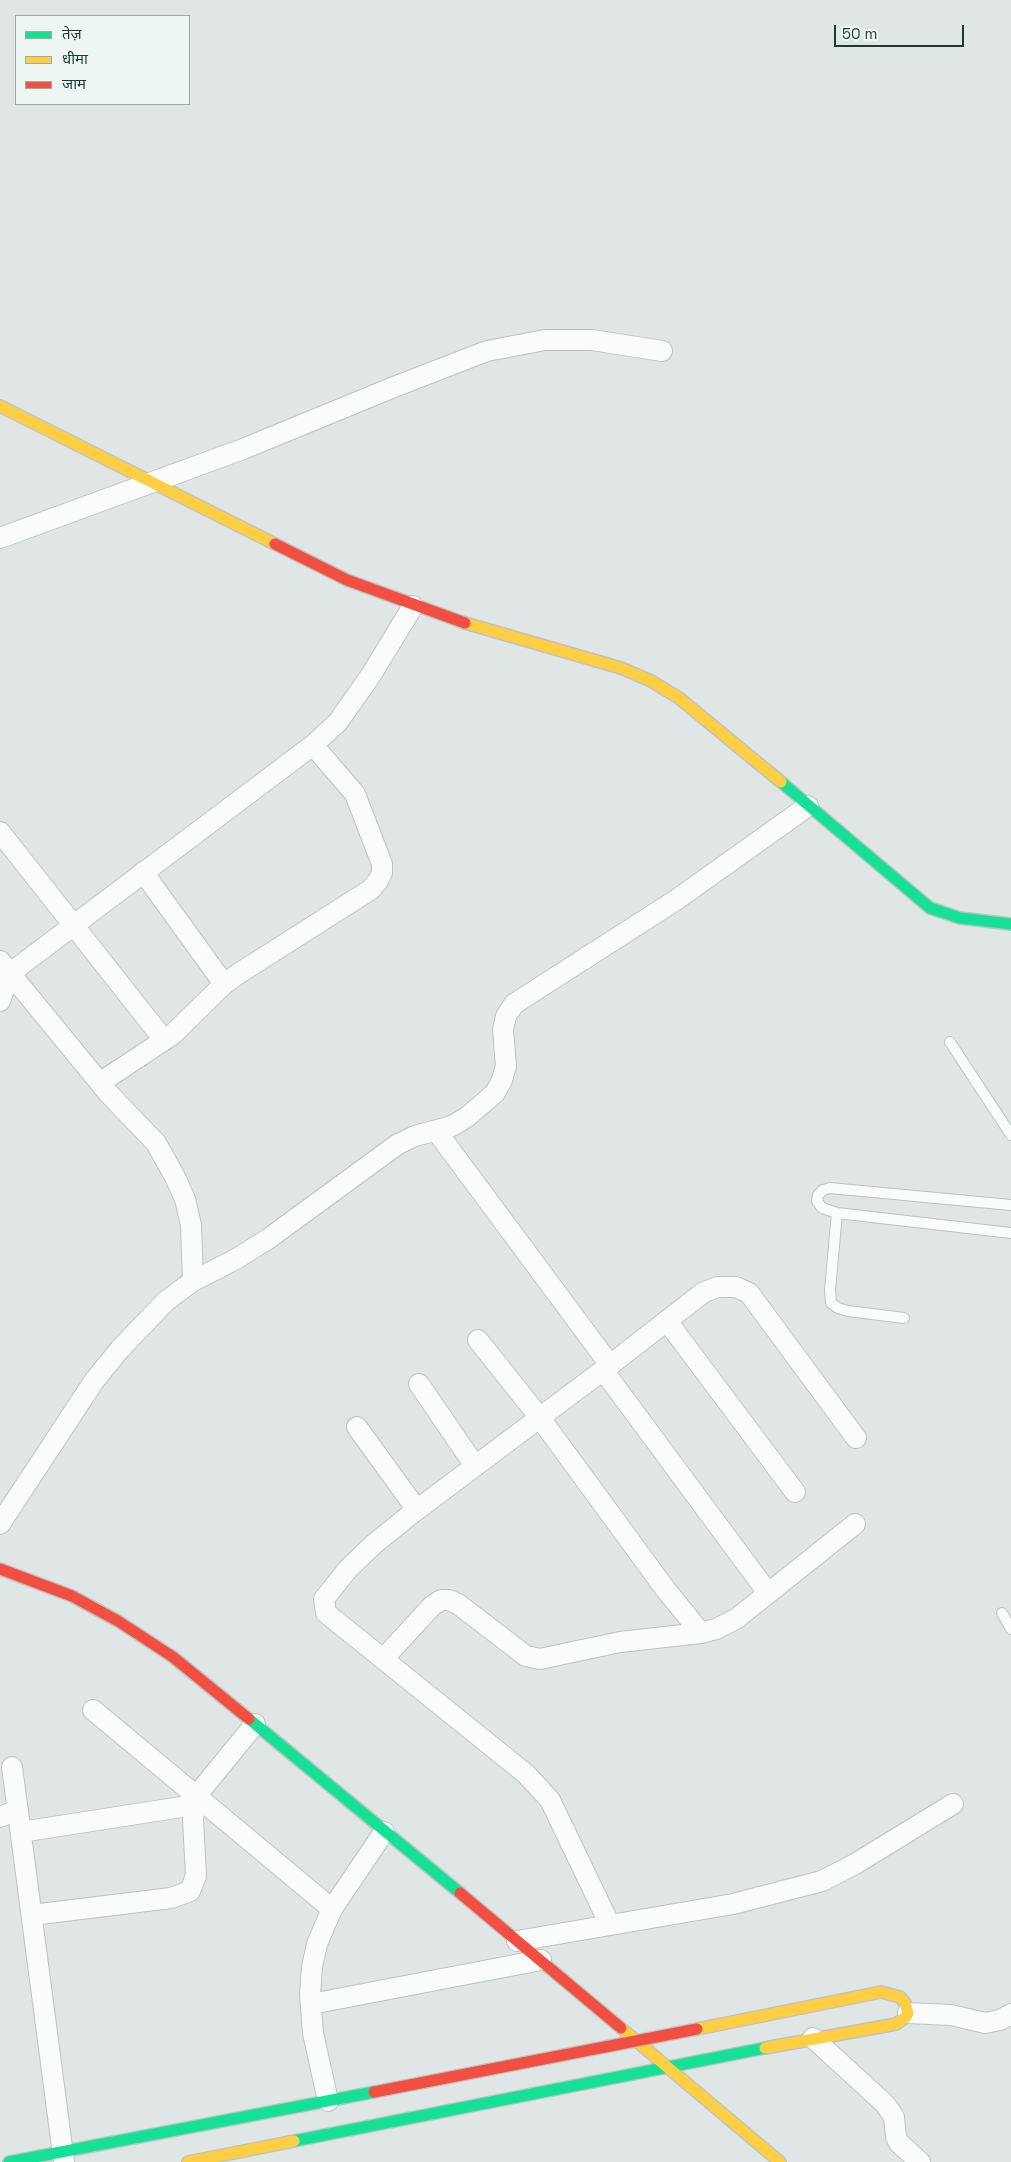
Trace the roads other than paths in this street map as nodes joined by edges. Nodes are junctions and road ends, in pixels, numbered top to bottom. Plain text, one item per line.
1 (662, 351) dead end
2 (0, 406) edge
3 (152, 483) junction
4 (0, 538) edge
5 (413, 606) junction
6 (313, 745) junction
7 (808, 806) junction
8 (0, 832) edge
9 (143, 872) junction
10 (74, 924) junction
11 (1011, 924) edge
12 (6, 967) edge
13 (224, 984) junction
14 (0, 1001) edge
15 (164, 1040) junction
16 (950, 1042) dead end
17 (101, 1082) junction
18 (437, 1132) junction
19 (1011, 1135) edge
20 (1011, 1205) edge
21 (838, 1213) junction
22 (1011, 1233) edge
23 (193, 1281) junction
24 (904, 1318) dead end
25 (667, 1321) junction
26 (478, 1340) dead end
27 (607, 1368) junction
28 (419, 1384) dead end
29 (540, 1418) junction
30 (357, 1427) dead end
31 (856, 1438) dead end
32 (476, 1466) junction
33 (795, 1492) dead end
34 (417, 1510) junction
35 (0, 1524) edge
36 (855, 1524) dead end
37 (0, 1569) edge
38 (768, 1593) junction
39 (1002, 1612) dead end
40 (1011, 1628) edge
41 (701, 1633) junction
42 (383, 1659) junction
43 (93, 1710) dead end
44 (255, 1724) junction
45 (12, 1767) dead end
46 (196, 1800) junction
47 (953, 1804) dead end
48 (9, 1814) edge
49 (21, 1832) junction
50 (384, 1832) junction
51 (332, 1909) junction
52 (32, 1915) junction
53 (610, 1925) junction
54 (517, 1941) junction
55 (540, 1960) junction
56 (311, 2004) junction
57 (908, 2013) junction
58 (1011, 2014) edge
59 (812, 2038) junction
60 (637, 2042) junction
61 (667, 2067) junction
62 (328, 2101) junction
63 (64, 2157) edge
64 (220, 2159) edge
65 (9, 2162) edge
66 (188, 2162) edge
67 (780, 2162) edge
68 (920, 2162) edge

1 - 3 street
2 - 3 street
3 - 4 street
3 - 5 street
5 - 6 street
5 - 7 street
6 - 9 street
6 - 13 street
7 - 11 street
7 - 18 street
8 - 10 street
9 - 10 street
9 - 13 street
10 - 12 street
10 - 15 street
12 - 14 street
12 - 17 street
13 - 15 street
15 - 17 street
16 - 19 lane
17 - 23 street
18 - 23 street
18 - 27 street
20 - 21 lane
21 - 22 lane
21 - 24 lane
23 - 35 street
25 - 27 street
25 - 31 street
25 - 33 street
26 - 29 street
27 - 29 street
27 - 38 street
28 - 32 street
29 - 32 street
29 - 41 street
30 - 34 street
32 - 34 street
34 - 42 street
36 - 38 street
37 - 44 street
38 - 41 street
39 - 40 lane
41 - 42 street
42 - 53 street
43 - 46 street
44 - 46 street
44 - 50 street
45 - 48 street
46 - 49 street
46 - 51 street
46 - 52 street
47 - 53 street
48 - 49 street
49 - 52 street
50 - 51 street
50 - 54 street
51 - 56 street
52 - 63 street
53 - 54 street
54 - 55 street
55 - 56 street
55 - 60 street
56 - 62 street
57 - 58 street
57 - 59 street
57 - 60 street
59 - 61 street
59 - 68 street
60 - 61 street
60 - 62 street
61 - 64 street
61 - 67 street
62 - 63 street
63 - 65 street
64 - 66 street

